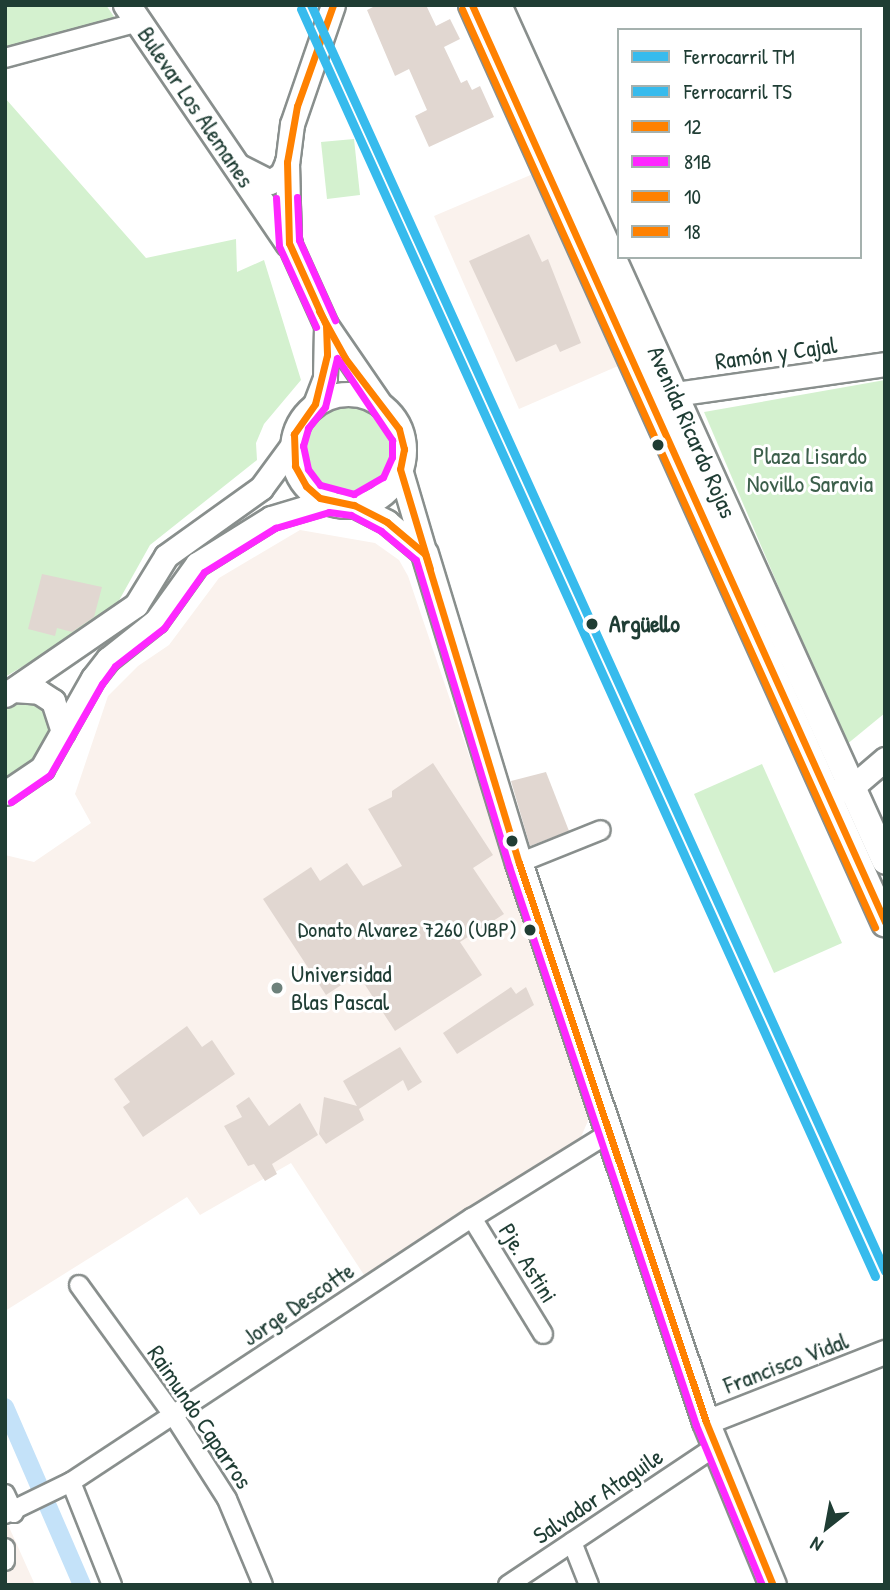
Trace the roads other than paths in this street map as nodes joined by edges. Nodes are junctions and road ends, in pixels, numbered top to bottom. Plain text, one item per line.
1 (332, 5) edge
2 (472, 5) edge
3 (498, 5) edge
4 (132, 13) edge
5 (5, 58) edge
6 (287, 162) junction
7 (236, 164) junction
8 (289, 243) junction
9 (611, 317) junction
10 (326, 325) junction
11 (885, 364) edge
12 (675, 394) junction
13 (315, 404) junction
14 (381, 405) junction
15 (292, 446) junction
16 (400, 469) junction
17 (328, 501) junction
18 (354, 505) junction
19 (425, 554) junction
20 (9, 692) edge
21 (63, 731) junction
22 (885, 759) edge
23 (839, 791) junction
24 (5, 793) edge
25 (601, 830) dead end
26 (885, 860) edge
27 (519, 863) junction
28 (885, 923) edge
29 (609, 1133) junction
30 (472, 1218) junction
31 (79, 1286) dead end
32 (543, 1334) dead end
33 (885, 1352) edge
34 (174, 1416) junction
35 (706, 1422) junction
36 (715, 1447) junction
37 (64, 1486) junction
38 (5, 1494) edge
39 (15, 1511) edge
40 (572, 1542) junction
41 (5, 1548) edge
42 (5, 1561) edge
43 (112, 1585) edge
44 (263, 1585) edge
45 (508, 1585) edge
46 (589, 1585) edge
47 (773, 1585) edge

1 - 6 main road
2 - 9 main road, Avenida Ricardo Rojas
3 - 12 main road, Avenida Ricardo Rojas
4 - 5 street
4 - 7 main road, Bulevar Los Alemanes
6 - 7 main road
6 - 8 main road
7 - 8 main road, Bulevar Los Alemanes
8 - 10 main road
9 - 12 main road
9 - 23 main road, Avenida Ricardo Rojas
10 - 13 main road
10 - 14 main road
11 - 12 main road, Ramón y Cajal
12 - 23 main road, Avenida Ricardo Rojas
13 - 14 main road
13 - 15 main road
14 - 16 main road
15 - 17 main road
15 - 20 main road
16 - 18 main road
16 - 19 main road
17 - 18 main road
17 - 21 main road
18 - 19 main road
19 - 27 main road
20 - 21 main road
21 - 24 main road
22 - 23 main road
23 - 26 main road, Avenida Ricardo Rojas
23 - 28 main road, Avenida Ricardo Rojas
25 - 27 street
27 - 29 main road
29 - 30 street, Jorge Descotte
29 - 35 main road
30 - 32 street, Pje. Astini
30 - 34 street, Jorge Descotte
31 - 34 street, Raimundo Caparros
33 - 35 main road, Francisco Vidal
34 - 37 street, Jorge Descotte
34 - 44 street, Raimundo Caparros
35 - 36 main road
36 - 40 street, Salvador Ataguile
36 - 47 main road
37 - 39 street, Jorge Descotte
37 - 43 street
38 - 39 street
40 - 45 street, Salvador Ataguile
40 - 46 street
41 - 42 street

